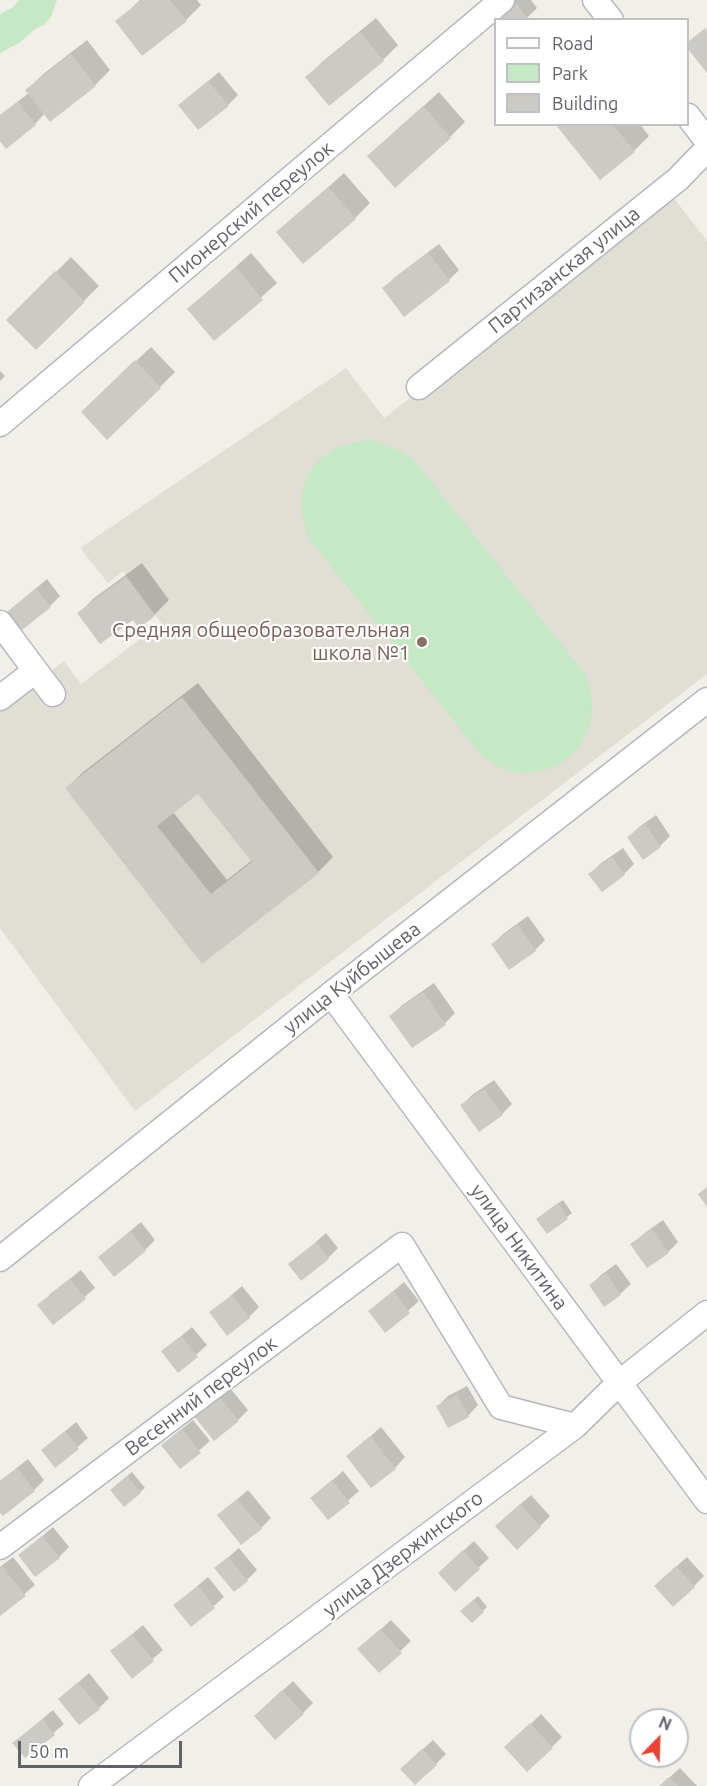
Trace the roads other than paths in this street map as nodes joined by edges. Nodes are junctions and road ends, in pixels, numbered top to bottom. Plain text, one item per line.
1 (502, 0) edge
2 (595, 0) edge
3 (609, 18) edge
4 (689, 118) edge
5 (707, 141) edge
6 (707, 149) edge
7 (418, 387) dead end
8 (0, 424) edge
9 (0, 623) edge
10 (35, 671) junction
11 (53, 694) dead end
12 (0, 698) edge
13 (707, 700) edge
14 (331, 994) junction
15 (0, 1259) edge
16 (707, 1313) edge
17 (619, 1383) junction
18 (575, 1426) junction
19 (707, 1501) edge
20 (0, 1547) edge
21 (91, 1786) edge

1 - 8 street, Пионерский переулок
2 - 3 street
4 - 5 street
6 - 7 street, Партизанская улица
9 - 10 street
10 - 11 street
10 - 12 street
13 - 14 street, улица Куйбышева
14 - 15 street, улица Куйбышева
14 - 17 street, улица Никитина
16 - 17 street, улица Дзержинского
17 - 18 street, улица Дзержинского
17 - 19 street, улица Никитина
18 - 20 street, Весенний переулок
18 - 21 street, улица Дзержинского

